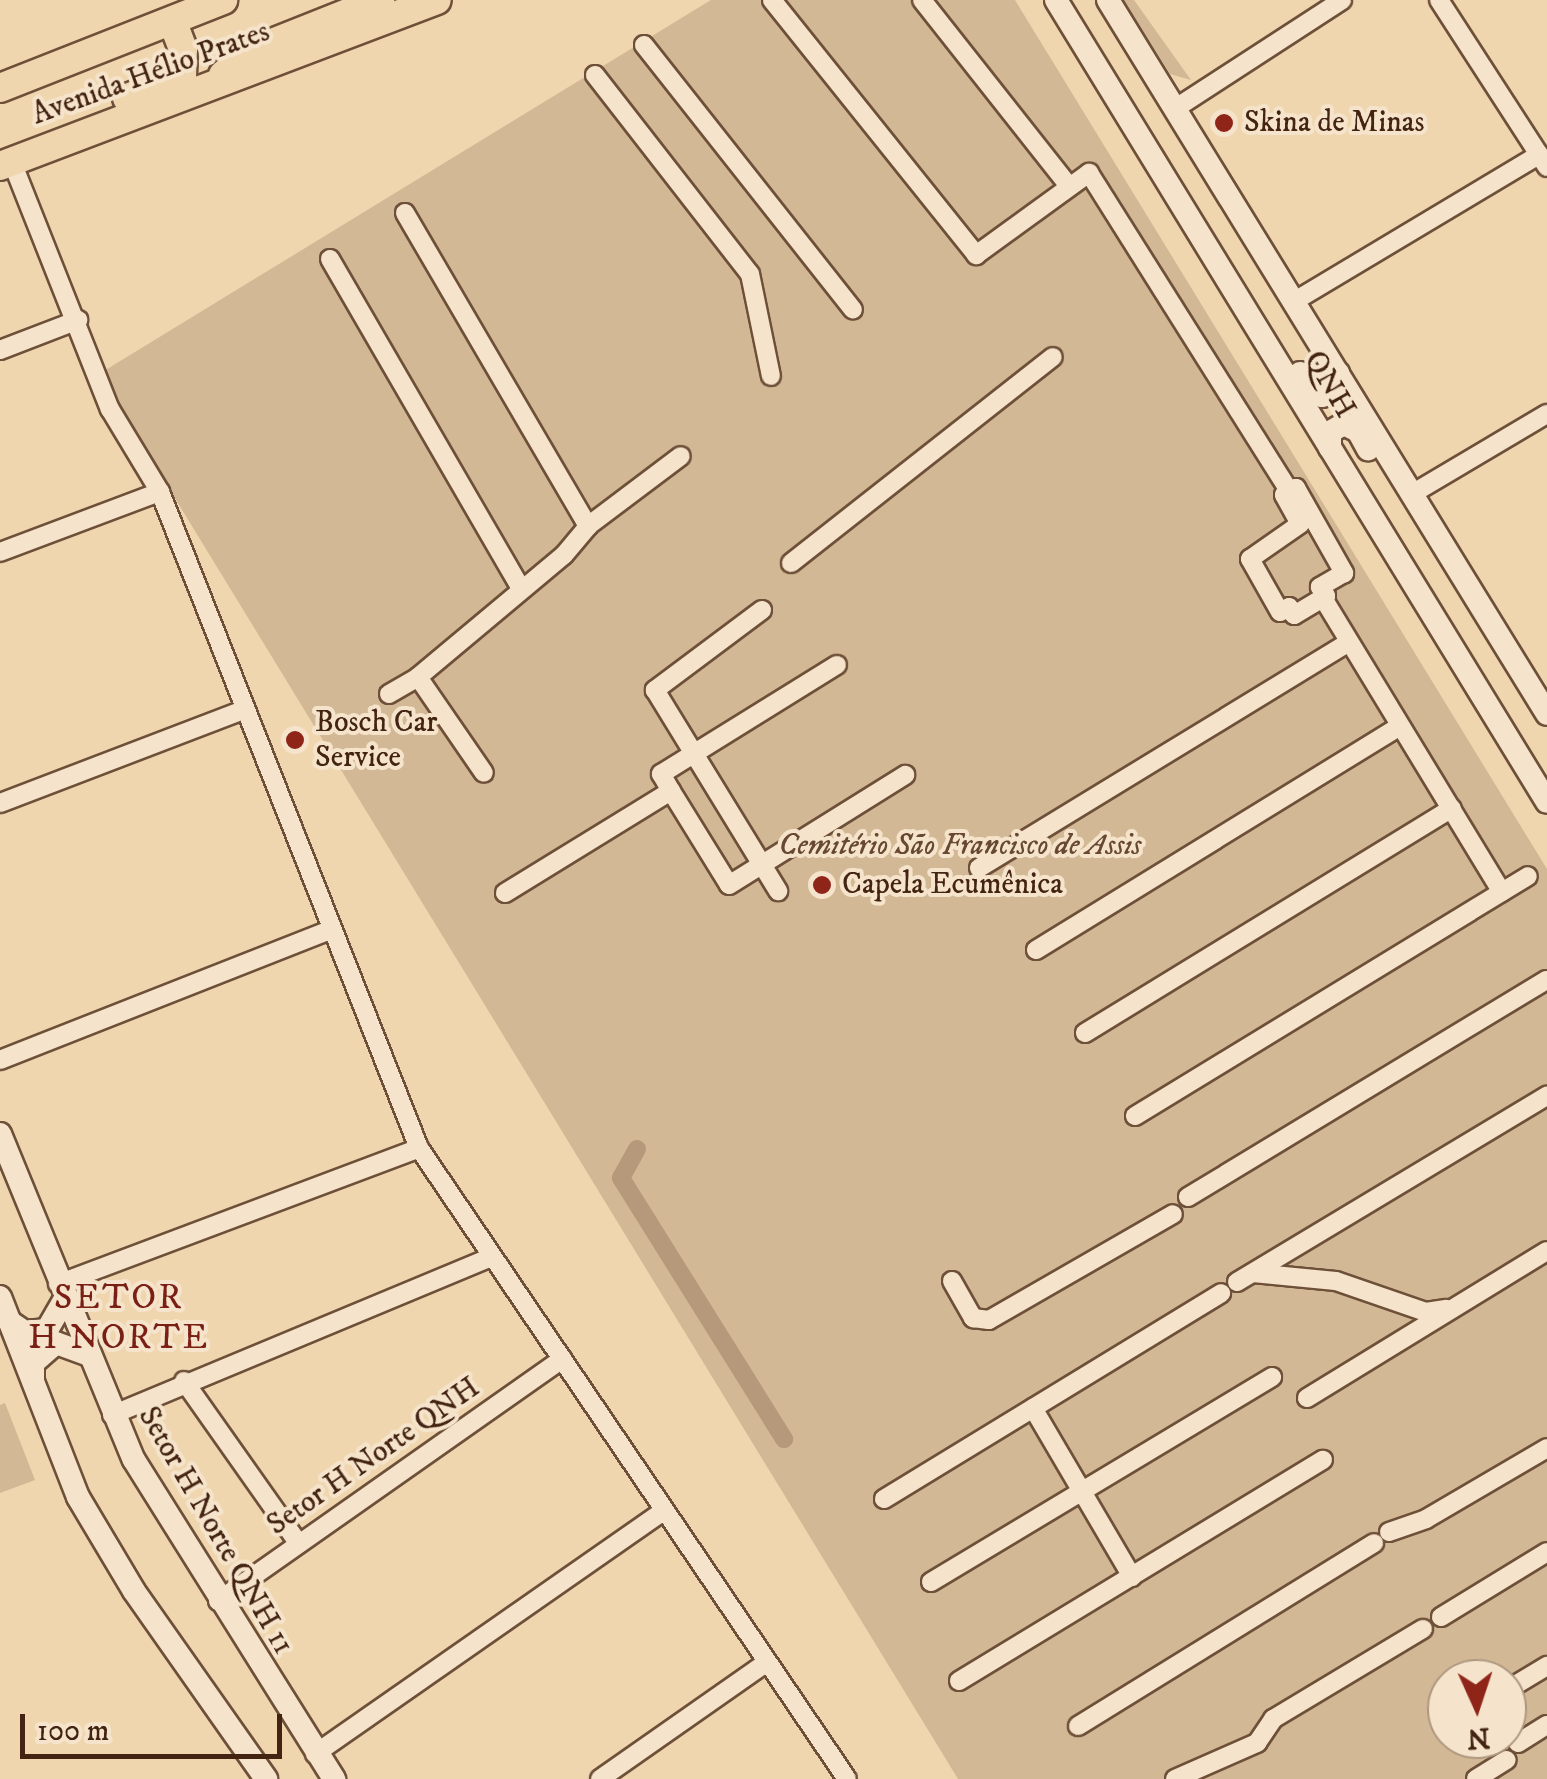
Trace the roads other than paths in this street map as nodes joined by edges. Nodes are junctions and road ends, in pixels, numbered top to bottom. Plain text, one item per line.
1 (224, 0) edge
2 (380, 0) edge
3 (436, 0) edge
4 (772, 0) edge
5 (922, 0) edge
6 (1093, 0) edge
7 (1108, 0) edge
8 (1342, 0) edge
9 (1440, 0) edge
10 (1060, 4) edge
11 (172, 21) junction
12 (644, 44) dead end
13 (1137, 47) junction
14 (64, 62) junction
15 (595, 74) dead end
16 (0, 88) edge
17 (206, 89) junction
18 (0, 107) edge
19 (1176, 108) junction
20 (4, 158) edge
21 (1543, 161) edge
22 (1068, 185) junction
23 (405, 213) dead end
24 (330, 258) dead end
25 (1293, 302) junction
26 (852, 310) dead end
27 (78, 320) junction
28 (1262, 329) junction
29 (0, 350) edge
30 (1052, 357) dead end
31 (1338, 373) junction
32 (771, 376) dead end
33 (1547, 414) edge
34 (1330, 448) junction
35 (681, 456) dead end
36 (160, 492) junction
37 (1290, 492) junction
38 (1412, 494) junction
39 (588, 526) junction
40 (0, 552) edge
41 (790, 563) dead end
42 (521, 589) junction
43 (1323, 598) junction
44 (762, 610) dead end
45 (1348, 643) junction
46 (837, 665) dead end
47 (418, 678) junction
48 (389, 694) dead end
49 (1544, 700) edge
50 (244, 710) junction
51 (1400, 726) junction
52 (694, 755) junction
53 (484, 773) dead end
54 (905, 775) dead end
55 (671, 791) junction
56 (1547, 802) edge
57 (0, 803) edge
58 (1452, 808) junction
59 (762, 864) junction
60 (980, 868) dead end
61 (1528, 876) dead end
62 (778, 891) dead end
63 (1502, 892) junction
64 (505, 893) dead end
65 (332, 928) junction
66 (1036, 950) dead end
67 (1547, 980) edge
68 (1085, 1033) dead end
69 (0, 1060) edge
70 (1547, 1096) edge
71 (1135, 1116) dead end
72 (0, 1134) edge
73 (419, 1148) junction
74 (1188, 1197) dead end
75 (1173, 1214) dead end
76 (1547, 1251) edge
77 (491, 1258) junction
78 (952, 1281) dead end
79 (1237, 1283) junction
80 (61, 1292) junction
81 (0, 1297) edge
82 (1454, 1308) junction
83 (10, 1322) junction
84 (89, 1356) junction
85 (562, 1359) junction
86 (1272, 1377) dead end
87 (33, 1380) junction
88 (184, 1381) junction
89 (1307, 1398) dead end
90 (1033, 1408) junction
91 (112, 1415) junction
92 (1547, 1448) edge
93 (1323, 1460) dead end
94 (1082, 1492) junction
95 (884, 1499) dead end
96 (663, 1511) junction
97 (299, 1544) junction
98 (1547, 1552) edge
99 (1132, 1577) junction
100 (932, 1582) dead end
101 (218, 1601) junction
102 (1441, 1617) dead end
103 (1424, 1629) dead end
104 (767, 1662) junction
105 (959, 1681) dead end
106 (1078, 1726) dead end
107 (316, 1754) junction
108 (1506, 1760) dead end
109 (266, 1779) edge
110 (334, 1779) edge
111 (600, 1779) edge
112 (848, 1779) edge
113 (1175, 1779) edge
114 (1476, 1779) edge

1 - 11 main road, Avenida Hélio Prates
2 - 17 main road
3 - 17 main road, Avenida Hélio Prates
4 - 22 street
5 - 22 street
6 - 13 street
7 - 13 street, QNH
8 - 19 street
9 - 21 street
10 - 28 street, QNH
11 - 14 main road, Avenida Hélio Prates
11 - 20 main road
12 - 26 street
13 - 19 street, QNH
14 - 16 main road, Avenida Hélio Prates
14 - 18 main road
15 - 32 street
17 - 20 main road, Avenida Hélio Prates
19 - 25 street, QNH
20 - 27 street
21 - 25 street
22 - 37 street
23 - 39 street
24 - 42 street
25 - 31 street, QNH
27 - 29 street
27 - 36 street
28 - 31 street
28 - 34 street, QNH
30 - 41 street
31 - 38 street, QNH
33 - 38 street
34 - 38 street
34 - 56 street, QNH
35 - 39 street
36 - 40 street
36 - 50 street
37 - 43 street
37 - 43 street
38 - 49 street, QNH
39 - 42 street
42 - 47 street
43 - 45 street
44 - 52 street
45 - 51 street
45 - 60 street
46 - 52 street
47 - 48 street
47 - 53 street
50 - 57 street
50 - 65 street
51 - 58 street
51 - 66 street
52 - 55 street
52 - 59 street
54 - 59 street
55 - 59 street
55 - 64 street
58 - 63 street
58 - 68 street
59 - 62 street
61 - 63 street
63 - 71 street
65 - 69 street
65 - 73 street
67 - 74 street
70 - 79 street
72 - 80 street, Setor H Norte QNH 11
73 - 77 street
73 - 80 street
75 - 78 street
76 - 82 street
77 - 85 street
77 - 88 street
79 - 82 street
79 - 90 street
80 - 83 street
80 - 84 street, Setor H Norte QNH 11
81 - 83 street
82 - 89 street
83 - 87 street
84 - 87 street
84 - 91 street, Setor H Norte QNH 11
85 - 96 street
85 - 97 street, Setor H Norte QNH
86 - 94 street
87 - 109 street
88 - 91 street
88 - 97 street
90 - 94 street
90 - 95 street
91 - 101 street, Setor H Norte QNH 11
92 - 106 street
93 - 99 street
94 - 99 street
94 - 100 street
96 - 104 street
96 - 107 street
97 - 101 street, Setor H Norte QNH
98 - 102 street
99 - 105 street
101 - 107 street, Setor H Norte QNH 11
103 - 113 street
104 - 111 street
104 - 112 street
107 - 110 street, Setor H Norte QNH 11
108 - 114 street

